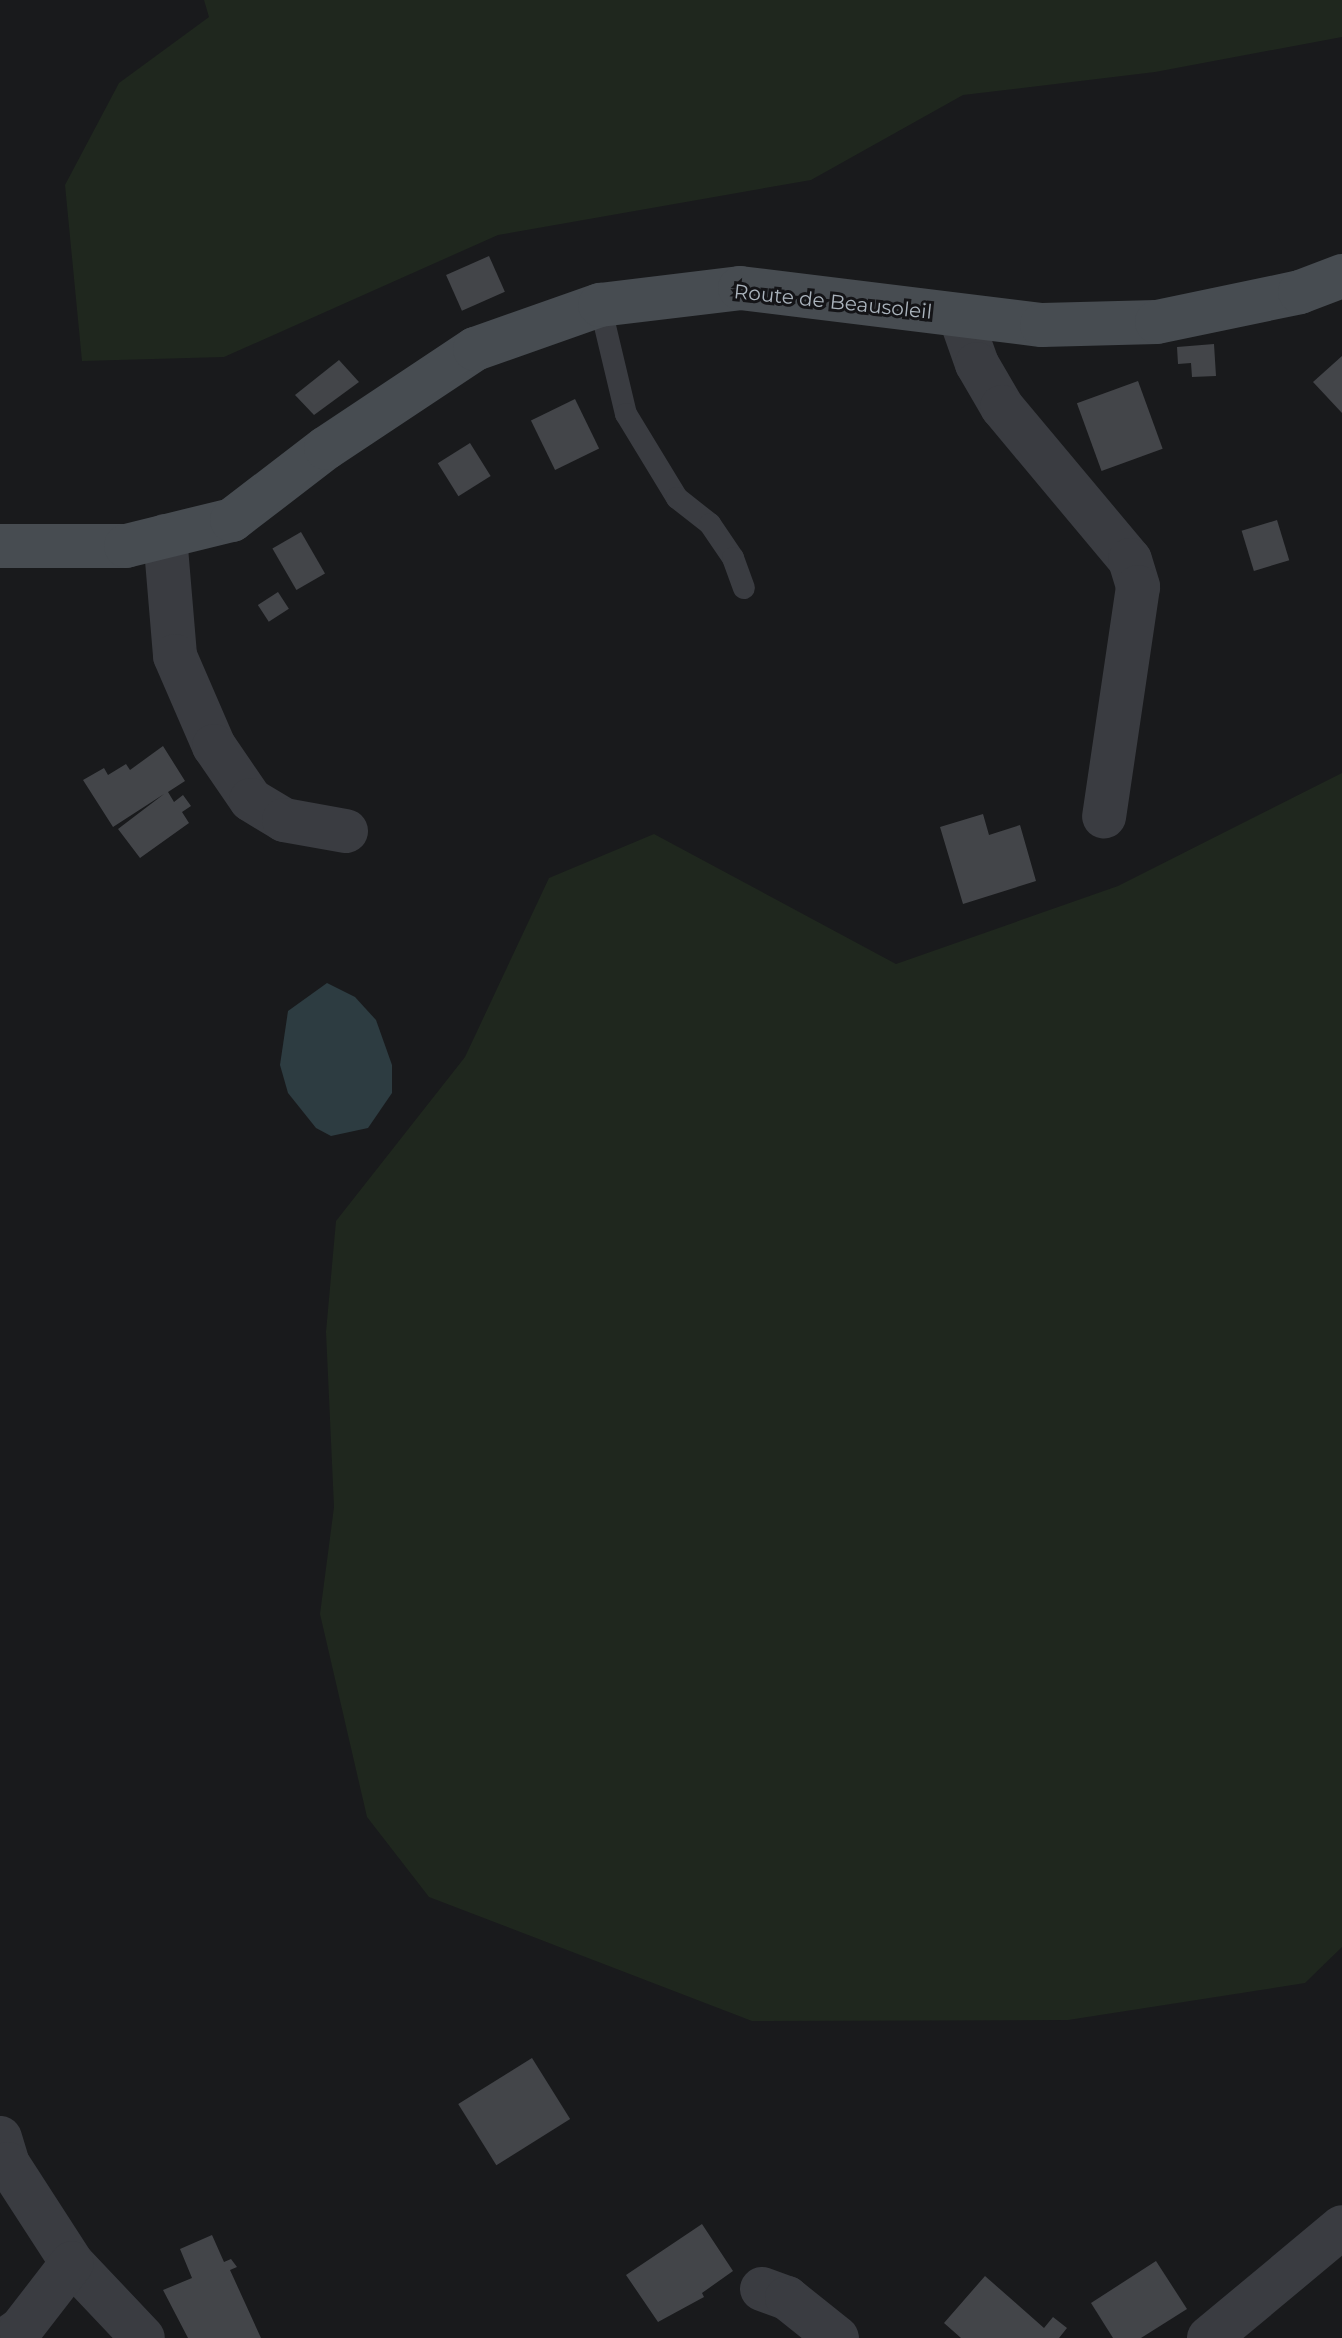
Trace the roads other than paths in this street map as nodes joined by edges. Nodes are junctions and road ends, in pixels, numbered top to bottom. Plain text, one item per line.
1 (1342, 276) edge
2 (600, 305) junction
3 (960, 316) junction
4 (165, 536) junction
5 (0, 546) edge
6 (744, 588) dead end
7 (1104, 817) dead end
8 (346, 831) dead end
9 (0, 2138) edge
10 (1342, 2227) edge
11 (72, 2263) junction
12 (762, 2289) dead end
13 (8, 2338) edge
14 (143, 2338) edge
15 (837, 2338) edge
16 (1209, 2338) edge

1 - 3 street, Route de Beausoleil
2 - 3 street, Route de Beausoleil
2 - 4 street, Route de Beausoleil
2 - 6 lane
3 - 7 street
4 - 5 street, Route de Beausoleil
4 - 8 street
9 - 11 street
10 - 16 street
11 - 13 street
11 - 14 street
12 - 15 street

